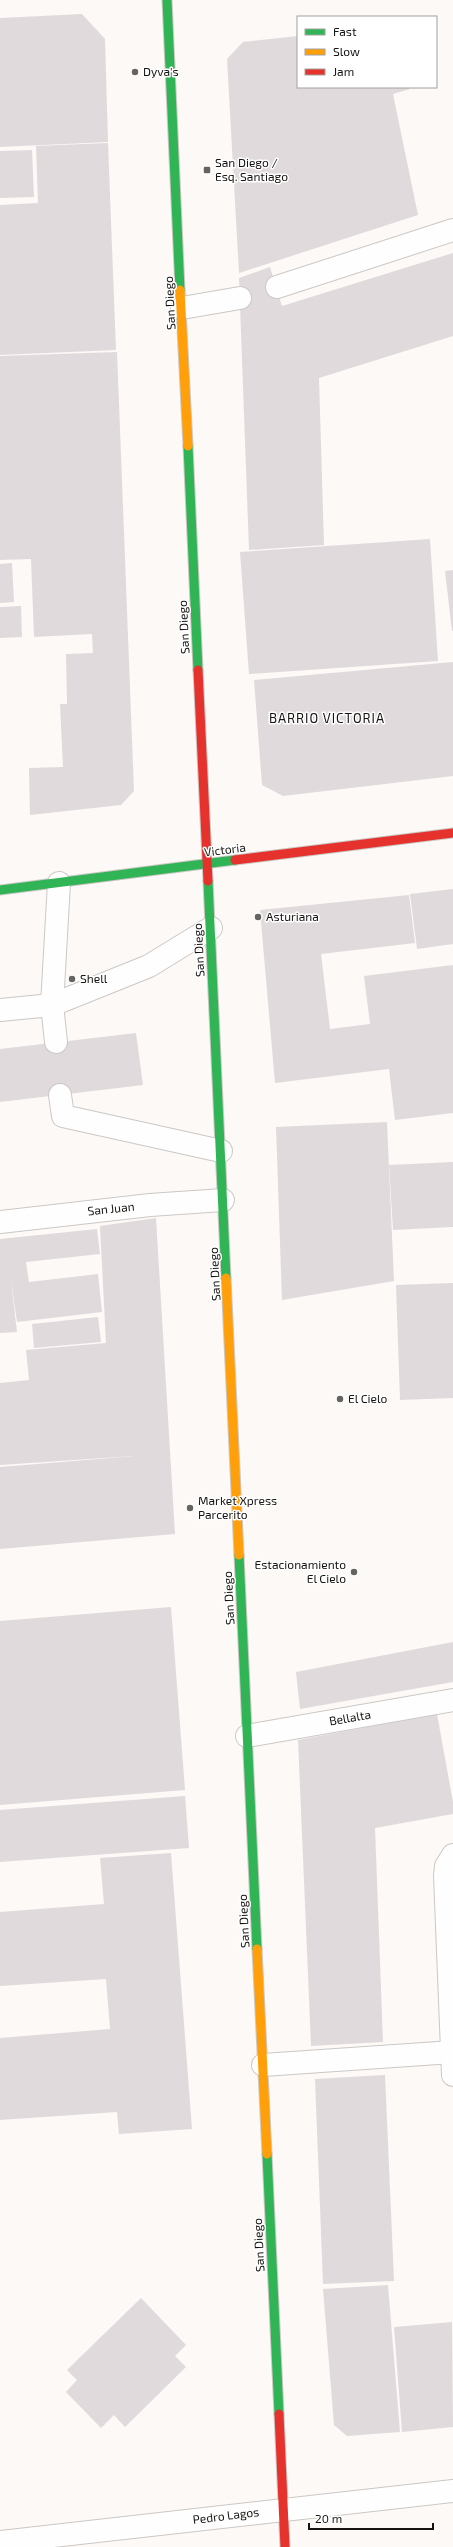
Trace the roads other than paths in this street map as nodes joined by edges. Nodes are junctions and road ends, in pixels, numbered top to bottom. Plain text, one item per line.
1 (167, 0) edge
2 (453, 230) edge
3 (277, 287) dead end
4 (240, 298) dead end
5 (182, 308) junction
6 (453, 833) edge
7 (208, 864) junction
8 (59, 883) junction
9 (0, 890) edge
10 (210, 928) junction
11 (52, 1005) junction
12 (0, 1010) edge
13 (56, 1042) dead end
14 (60, 1095) dead end
15 (221, 1151) junction
16 (223, 1200) junction
17 (0, 1222) edge
18 (453, 1700) edge
19 (247, 1736) junction
20 (453, 1855) edge
21 (453, 2052) edge
22 (263, 2065) junction
23 (453, 2075) edge
24 (453, 2491) edge
25 (283, 2509) junction
26 (0, 2542) edge
27 (285, 2547) edge

1 - 5 main road, San Diego
2 - 3 street
4 - 5 street
5 - 7 main road, San Diego
6 - 7 main road, Victoria
7 - 8 main road, Victoria
7 - 10 main road, San Diego
8 - 9 main road, Victoria
8 - 11 street
10 - 11 street
10 - 15 main road, San Diego
11 - 12 street
11 - 13 street
14 - 15 street
15 - 16 main road, San Diego
16 - 17 street, San Juan
16 - 19 main road, San Diego
18 - 19 street, Bellalta
19 - 22 main road, San Diego
20 - 21 street
21 - 22 street
21 - 23 street
22 - 25 main road, San Diego
24 - 25 street, Pedro Lagos
25 - 26 street, Pedro Lagos
25 - 27 main road, San Diego

